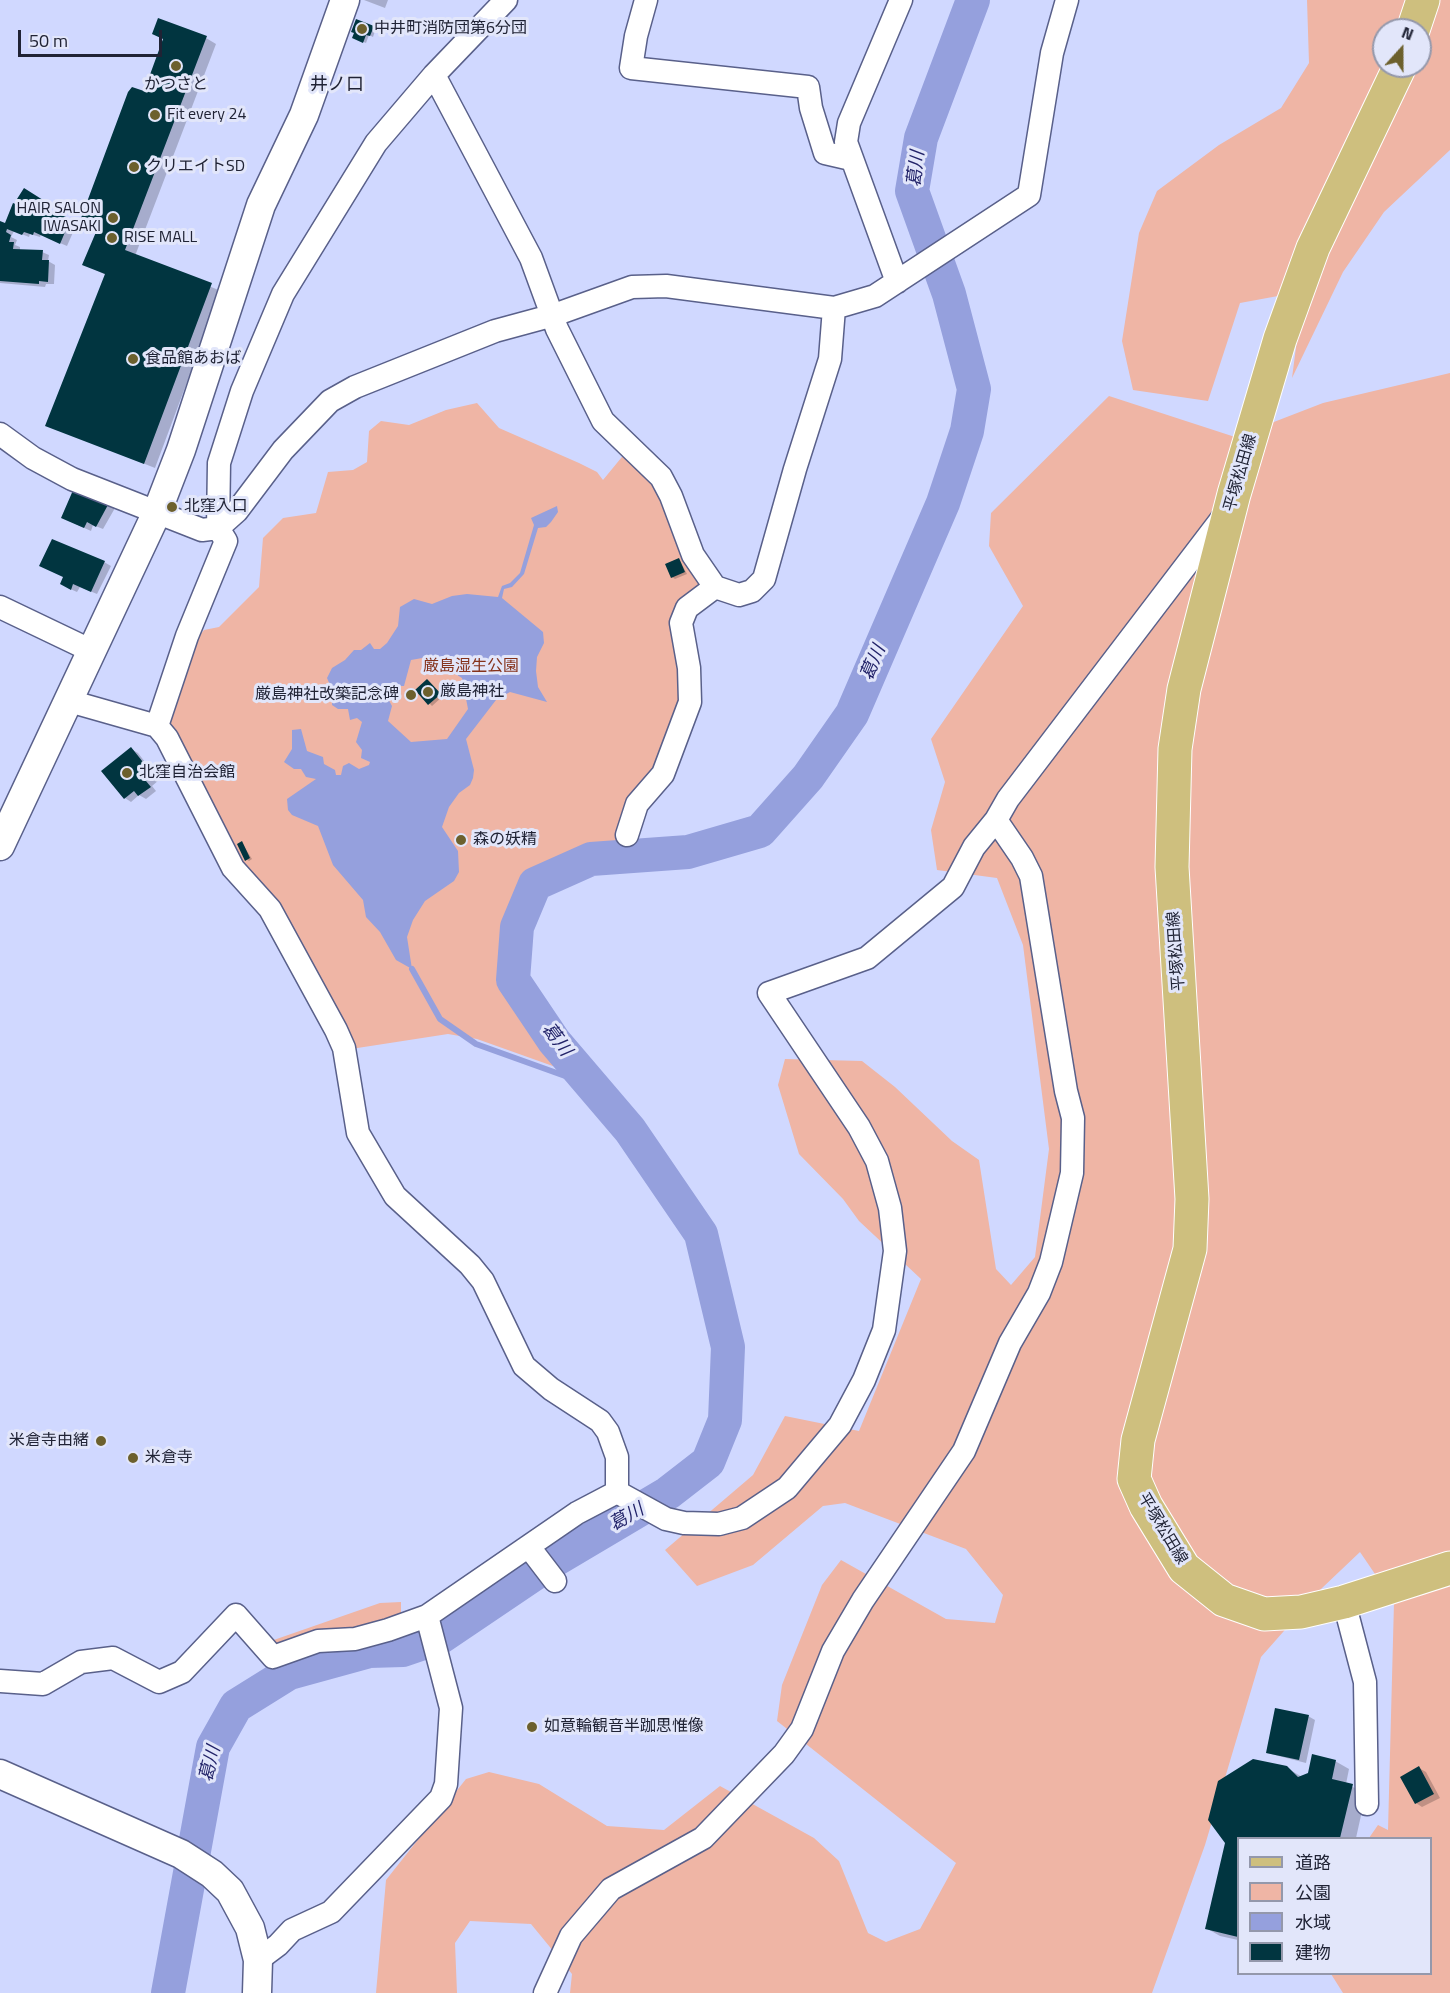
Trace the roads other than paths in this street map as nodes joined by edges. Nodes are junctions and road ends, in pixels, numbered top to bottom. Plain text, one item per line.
1 (345, 0) edge
2 (506, 0) edge
3 (646, 0) edge
4 (901, 0) edge
5 (1067, 0) edge
6 (1423, 0) edge
7 (1417, 18) edge
8 (434, 75) junction
9 (1394, 78) edge
10 (851, 159) junction
11 (897, 282) junction
12 (834, 308) junction
13 (554, 315) junction
14 (0, 434) edge
15 (1231, 507) junction
16 (157, 512) junction
17 (218, 528) junction
18 (715, 587) junction
19 (0, 607) edge
20 (92, 651) junction
21 (69, 701) junction
22 (157, 726) junction
23 (7, 812) edge
24 (996, 820) junction
25 (627, 835) dead end
26 (0, 846) edge
27 (622, 1495) junction
28 (529, 1546) junction
29 (1450, 1568) edge
30 (555, 1581) dead end
31 (1344, 1602) junction
32 (428, 1619) junction
33 (0, 1681) edge
34 (0, 1774) edge
35 (1367, 1804) dead end
36 (258, 1960) junction
37 (258, 1993) edge
38 (545, 1993) edge

1 - 16 street
2 - 8 street
3 - 10 street
4 - 10 street
5 - 11 street
6 - 7 main road
8 - 13 street
8 - 17 street
9 - 15 main road, 平塚松田線
10 - 11 street
11 - 12 street
12 - 13 street
12 - 18 street
13 - 17 street
13 - 18 street
14 - 16 street
15 - 24 street
15 - 31 main road, 平塚松田線
16 - 17 street
16 - 20 street
17 - 22 street
18 - 25 street
19 - 20 street
20 - 21 street
21 - 22 street
21 - 23 street
22 - 27 street
23 - 26 street
24 - 27 street
24 - 38 street
27 - 28 street
28 - 30 street
28 - 32 street
29 - 31 main road, 平塚松田線
31 - 35 street
32 - 33 street
32 - 36 street
34 - 36 street
36 - 37 street

